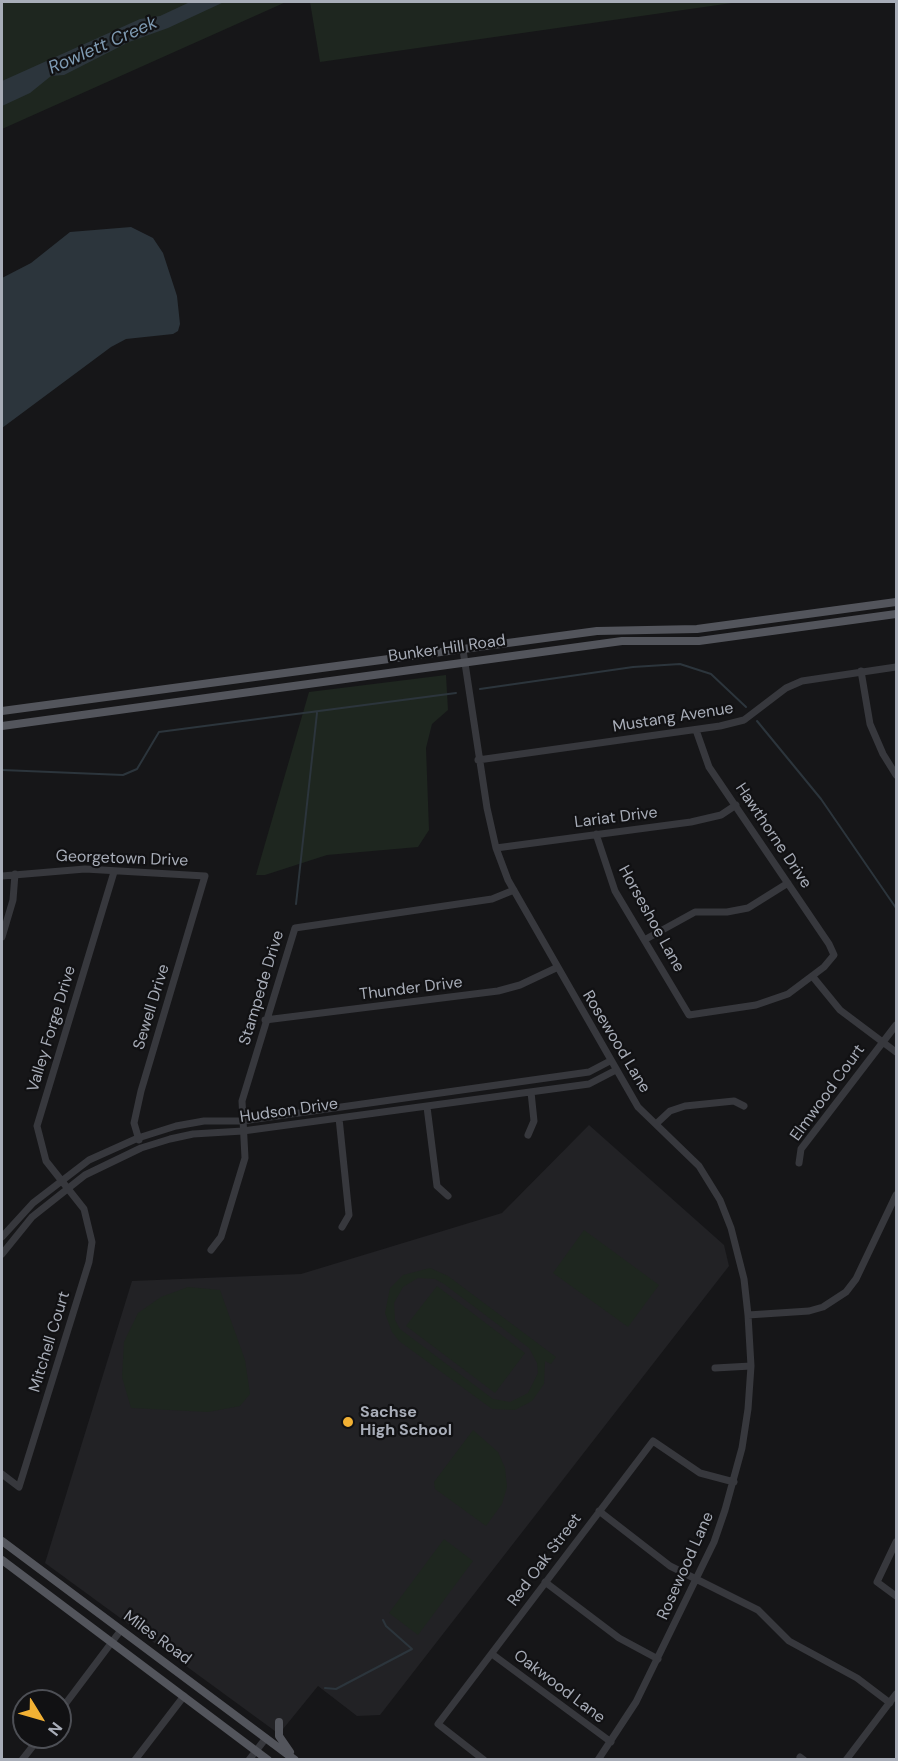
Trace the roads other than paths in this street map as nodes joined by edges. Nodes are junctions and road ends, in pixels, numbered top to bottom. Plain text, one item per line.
1 (897, 602) edge
2 (897, 615) edge
3 (463, 650) junction
4 (464, 662) junction
5 (897, 667) edge
6 (861, 671) junction
7 (2, 711) edge
8 (2, 726) edge
9 (696, 730) junction
10 (478, 760) junction
11 (897, 775) edge
12 (736, 804) junction
13 (596, 834) junction
14 (496, 848) junction
15 (114, 872) junction
16 (15, 874) junction
17 (2, 876) edge
18 (205, 876) joint
19 (788, 883) junction
20 (514, 890) junction
21 (2, 937) edge
22 (646, 939) junction
23 (556, 968) junction
24 (813, 977) junction
25 (265, 1020) junction
26 (897, 1025) edge
27 (882, 1041) junction
28 (897, 1052) edge
29 (610, 1061) junction
30 (616, 1070) junction
31 (531, 1092) junction
32 (744, 1106) dead end
33 (427, 1107) junction
34 (339, 1118) junction
35 (242, 1120) junction
36 (656, 1124) junction
37 (243, 1131) junction
38 (528, 1135) dead end
39 (138, 1138) junction
40 (141, 1148) junction
41 (799, 1163) dead end
42 (61, 1180) junction
43 (67, 1188) junction
44 (897, 1195) edge
45 (448, 1196) dead end
46 (342, 1227) dead end
47 (2, 1238) edge
48 (211, 1250) dead end
49 (2, 1254) edge
50 (748, 1315) junction
51 (751, 1366) junction
52 (715, 1368) dead end
53 (2, 1474) edge
54 (734, 1482) junction
55 (599, 1511) junction
56 (2, 1541) edge
57 (897, 1542) edge
58 (2, 1560) edge
59 (697, 1579) junction
60 (545, 1582) junction
61 (897, 1596) edge
62 (122, 1630) junction
63 (112, 1643) junction
64 (492, 1654) junction
65 (658, 1659) junction
66 (897, 1694) edge
67 (72, 1695) edge
68 (184, 1696) junction
69 (890, 1703) junction
70 (279, 1722) dead end
71 (266, 1738) junction
72 (610, 1742) junction
73 (256, 1750) junction
74 (135, 1760) edge
75 (249, 1760) edge
76 (268, 1760) edge
77 (296, 1760) edge
78 (484, 1760) edge
79 (598, 1760) edge
80 (846, 1760) edge

1 - 3 main road, Bunker Hill Road
2 - 4 main road, Bunker Hill Road
3 - 4 street, Rosewood Lane
3 - 7 main road, Bunker Hill Road
4 - 8 main road, Bunker Hill Road
4 - 10 street, Rosewood Lane
5 - 6 street, Mustang Avenue
6 - 9 street, Mustang Avenue
6 - 11 street
9 - 10 street, Mustang Avenue
9 - 12 street, Hawthorne Drive
10 - 14 street, Rosewood Lane
12 - 13 street, Lariat Drive
12 - 19 street, Hawthorne Drive
13 - 14 street, Lariat Drive
13 - 22 street, Horseshoe Lane
14 - 20 street, Rosewood Lane
15 - 16 street, Georgetown Drive
15 - 18 street, Georgetown Drive
15 - 42 street, Valley Forge Drive
16 - 17 street, Georgetown Drive
16 - 21 street
18 - 39 street, Sewell Drive
19 - 22 street
19 - 24 street, Hawthorne Drive
20 - 23 street, Rosewood Lane
20 - 25 street, Stampede Drive
22 - 24 street, Horseshoe Lane
23 - 25 street, Thunder Drive
23 - 29 street, Rosewood Lane
24 - 27 street
25 - 35 street, Stampede Drive
26 - 27 street, Elmwood Court
27 - 28 street
27 - 41 street, Elmwood Court
29 - 30 street, Rosewood Lane
29 - 35 street, Hudson Drive
30 - 31 street, Hudson Drive
30 - 36 street, Rosewood Lane
31 - 33 street, Hudson Drive
31 - 38 street
32 - 36 street
33 - 34 street, Hudson Drive
33 - 45 street
34 - 37 street, Hudson Drive
34 - 46 street
35 - 37 street, Stampede Drive
35 - 39 street, Hudson Drive
36 - 50 street, Rosewood Lane
37 - 40 street, Hudson Drive
37 - 48 street, Stampede Drive
39 - 40 street, Sewell Drive
39 - 42 street, Hudson Drive
40 - 43 street, Hudson Drive
42 - 43 street, Valley Forge Drive
42 - 47 street, Hudson Drive
43 - 49 street, Hudson Drive
43 - 53 street, Mitchell Court
44 - 50 street
50 - 51 street, Rosewood Lane
51 - 52 street
51 - 54 street, Rosewood Lane
54 - 55 street, Red Oak Street
54 - 59 street, Rosewood Lane
55 - 59 street
55 - 60 street, Red Oak Street
56 - 62 main road, Miles Road
57 - 61 street
58 - 63 main road, Miles Road
59 - 65 street, Rosewood Lane
59 - 69 street
60 - 64 street, Red Oak Street
60 - 65 street
62 - 63 street
62 - 71 main road, Miles Road
63 - 67 street
63 - 68 main road, Miles Road
64 - 72 street, Oakwood Lane
64 - 78 street, Red Oak Street
65 - 72 street, Rosewood Lane
66 - 69 street
68 - 73 main road, Miles Road
68 - 74 street
69 - 80 street
70 - 77 main road
71 - 73 street
71 - 77 main road, Miles Road
72 - 79 street, Rosewood Lane
73 - 75 street
73 - 76 main road, Miles Road

